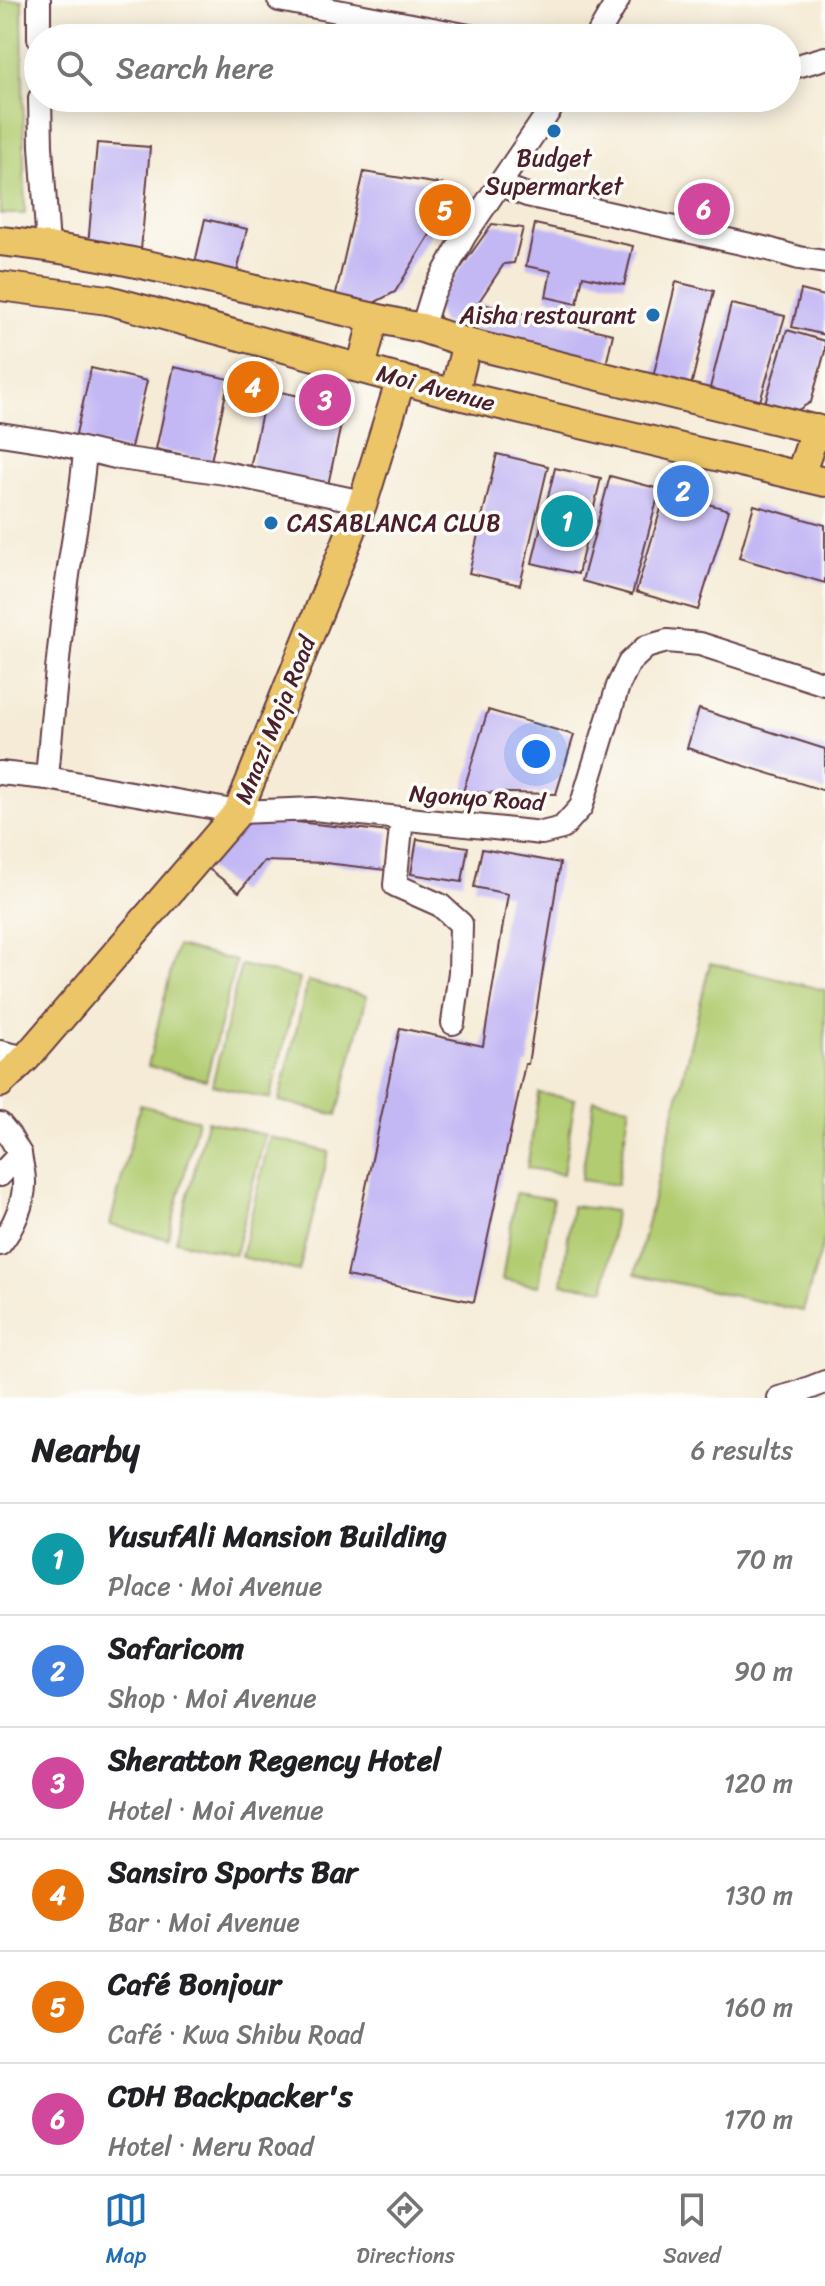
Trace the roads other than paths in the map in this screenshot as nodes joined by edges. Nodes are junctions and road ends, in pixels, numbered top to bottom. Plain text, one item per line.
1 (39, 0) edge
2 (279, 0) edge
3 (618, 0) edge
4 (39, 24) edge
5 (406, 24) edge
6 (604, 24) edge
7 (825, 58) edge
8 (801, 65) edge
9 (40, 112) edge
10 (549, 112) edge
11 (500, 185) junction
12 (0, 241) edge
13 (48, 246) junction
14 (825, 262) edge
15 (0, 286) edge
16 (374, 318) junction
17 (422, 328) junction
18 (467, 343) junction
19 (361, 368) junction
20 (401, 379) junction
21 (454, 394) junction
22 (820, 430) edge
23 (0, 434) edge
24 (85, 451) junction
25 (813, 478) edge
26 (363, 502) junction
27 (825, 684) edge
28 (0, 773) edge
29 (47, 778) junction
30 (238, 812) junction
31 (402, 819) junction
32 (453, 1023) dead end
33 (13, 1055) edge
34 (0, 1083) edge
35 (0, 1124) edge
36 (20, 1154) junction
37 (0, 1175) edge
38 (0, 1244) edge
39 (825, 1383) edge
40 (779, 1398) edge
41 (822, 1398) edge

1 - 4 street
2 - 5 street
3 - 6 street
7 - 8 street
9 - 13 street
10 - 11 street
11 - 14 street
11 - 17 street
12 - 13 main road
13 - 16 main road
15 - 19 main road, Moi Avenue
16 - 17 main road
16 - 19 main road
17 - 18 main road
18 - 21 main road
18 - 22 main road
19 - 20 main road, Moi Avenue
20 - 21 main road, Moi Avenue
20 - 26 main road, Mnazi Moja Road
21 - 25 main road, Moi Avenue
22 - 25 main road
23 - 24 street
24 - 26 street
24 - 29 street
26 - 30 main road, Mnazi Moja Road
27 - 31 street, Ngonyo Road
28 - 29 street, Ngonyo Road
29 - 30 street, Ngonyo Road
30 - 31 street, Ngonyo Road
30 - 33 main road, Mnazi Moja Road
31 - 32 street
33 - 34 main road, Mnazi Moja Road
35 - 36 street
36 - 37 street
36 - 38 street
39 - 40 street
39 - 41 street

